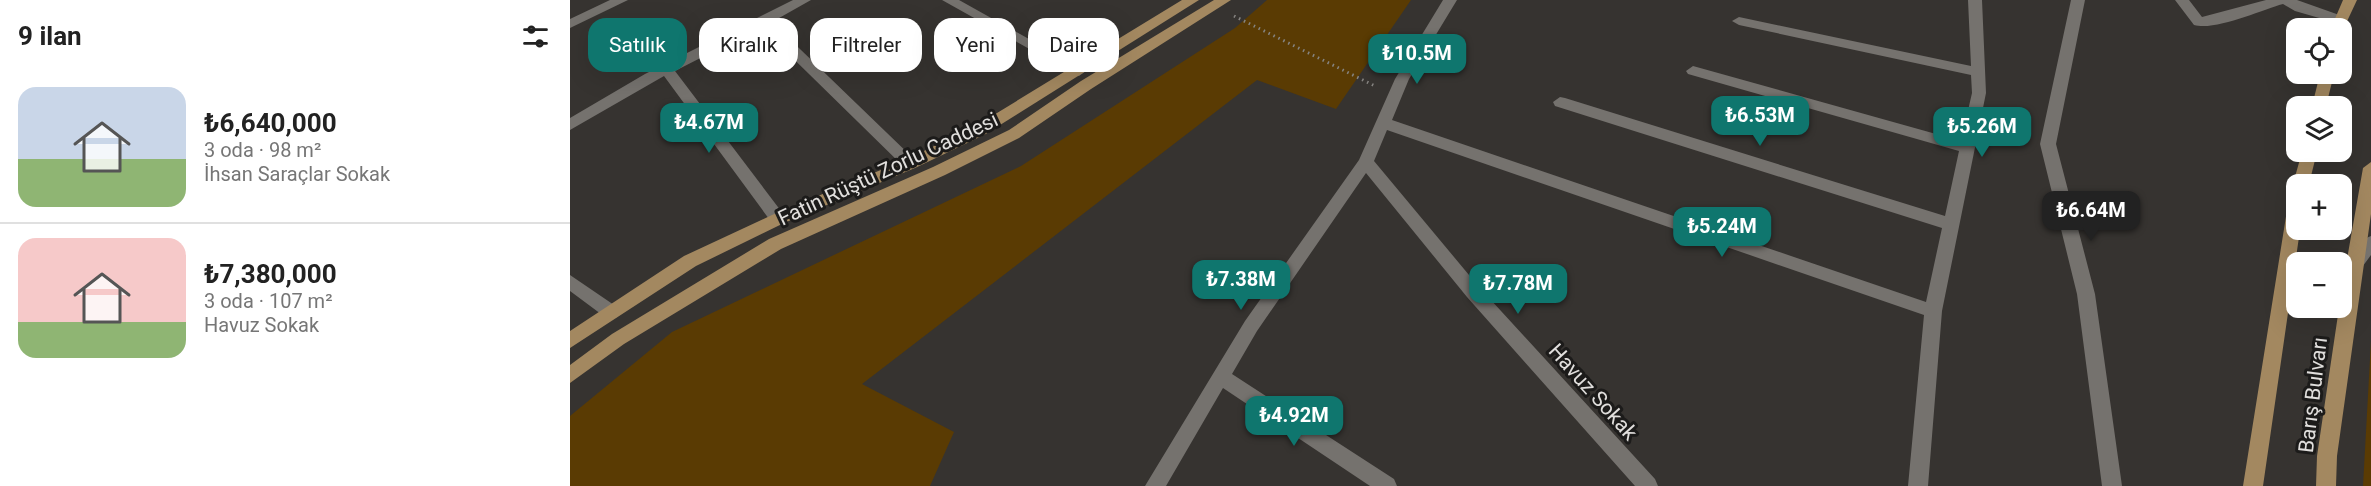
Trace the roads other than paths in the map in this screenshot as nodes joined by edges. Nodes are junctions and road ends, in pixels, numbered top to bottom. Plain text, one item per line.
1 (621, 0) edge
2 (804, 0) edge
3 (949, 0) edge
4 (1192, 0) edge
5 (1450, 0) edge
6 (1975, 0) edge
7 (2078, 0) edge
8 (2182, 0) edge
9 (2280, 0) edge
10 (2287, 0) edge
11 (2350, 0) edge
12 (1220, 3) edge
13 (769, 18) edge
14 (2324, 18) edge
15 (2342, 18) edge
16 (1739, 21) dead end
17 (570, 24) edge
18 (1028, 43) edge
19 (1119, 46) edge
20 (798, 55) edge
21 (1693, 71) dead end
22 (661, 72) edge
23 (668, 72) edge
24 (1077, 72) edge
25 (1978, 72) junction
26 (1560, 102) dead end
27 (1383, 123) junction
28 (570, 125) edge
29 (1967, 148) junction
30 (1366, 162) junction
31 (910, 164) junction
32 (2371, 168) edge
33 (778, 219) junction
34 (1951, 224) junction
35 (2291, 240) edge
36 (2371, 243) edge
37 (2354, 265) junction
38 (570, 282) edge
39 (1932, 311) junction
40 (611, 312) junction
41 (570, 340) edge
42 (570, 375) edge
43 (1221, 377) junction
44 (1155, 486) edge
45 (1387, 486) edge
46 (1648, 486) edge
47 (1918, 486) edge
48 (2112, 486) edge
49 (2253, 486) edge
50 (2326, 486) edge

1 - 17 street
2 - 13 street
3 - 18 street
4 - 19 main road, Fatin Rüştü Zorlu Caddesi
5 - 27 street
6 - 25 street
7 - 48 street
8 - 9 street
10 - 14 street
11 - 15 main road
12 - 42 main road, Fatin Rüştü Zorlu Caddesi
16 - 25 street
20 - 31 street
21 - 29 street
22 - 28 street
23 - 33 street
24 - 31 main road, Fatin Rüştü Zorlu Caddesi
25 - 29 street
26 - 34 street
27 - 30 street
27 - 39 street
29 - 34 street
30 - 43 street
30 - 46 street, Havuz Sokak
31 - 33 main road, Fatin Rüştü Zorlu Caddesi
32 - 37 main road, Barış Bulvarı
33 - 40 main road, Fatin Rüştü Zorlu Caddesi
34 - 39 street
35 - 49 main road
36 - 37 street
37 - 50 main road, Barış Bulvarı
38 - 40 street
39 - 47 street
40 - 41 main road, Fatin Rüştü Zorlu Caddesi
43 - 44 street
43 - 45 street

